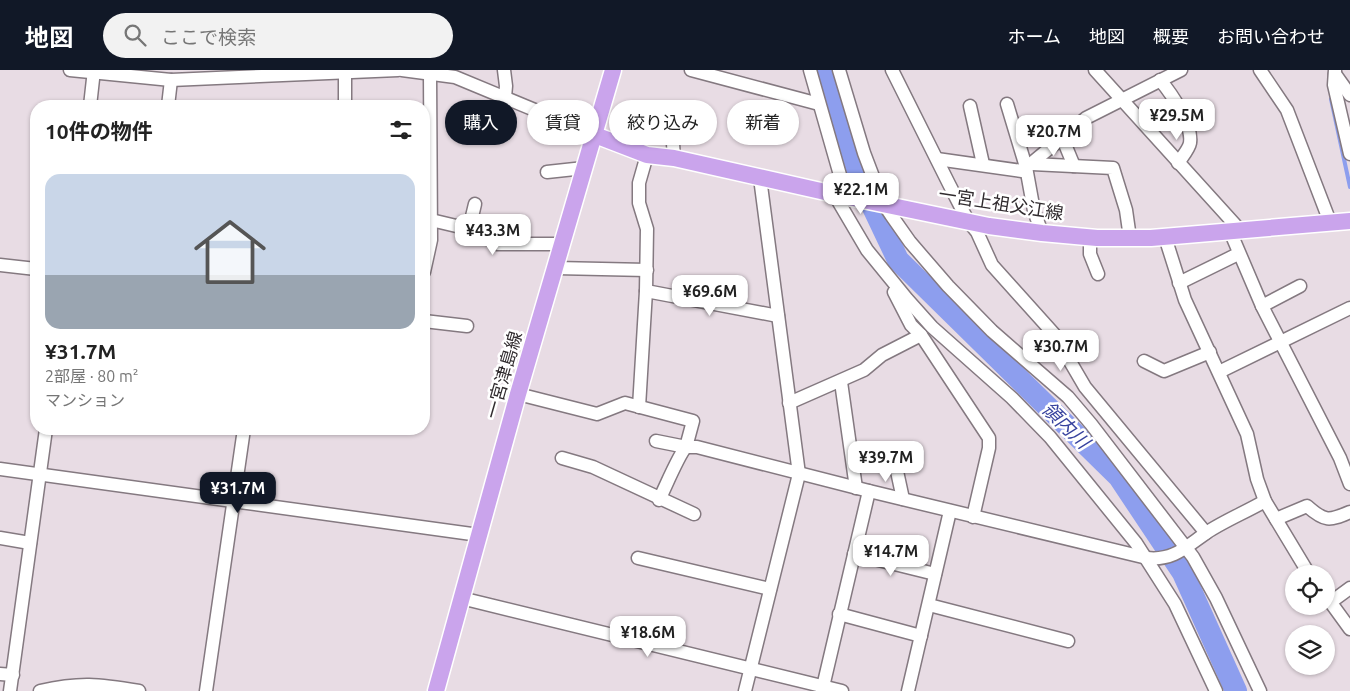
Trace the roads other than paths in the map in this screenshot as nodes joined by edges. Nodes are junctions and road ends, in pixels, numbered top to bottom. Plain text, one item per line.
1 (70, 70) edge
2 (398, 70) edge
3 (402, 70) edge
4 (613, 70) edge
5 (691, 70) edge
6 (810, 70) edge
7 (839, 70) edge
8 (892, 70) edge
9 (1096, 70) edge
10 (1181, 70) edge
11 (1260, 70) edge
12 (345, 71) edge
13 (94, 72) edge
14 (1335, 72) edge
15 (430, 73) junction
16 (499, 73) edge
17 (456, 74) edge
18 (171, 80) junction
19 (1160, 80) junction
20 (1350, 95) edge
21 (505, 97) junction
22 (91, 100) edge
23 (169, 100) edge
24 (345, 100) edge
25 (429, 100) edge
26 (1122, 100) junction
27 (819, 104) junction
28 (1007, 104) dead end
29 (970, 106) dead end
30 (527, 107) edge
31 (599, 121) edge
32 (1062, 136) junction
33 (599, 137) edge
34 (592, 145) edge
35 (673, 145) edge
36 (1350, 154) edge
37 (646, 155) junction
38 (674, 158) junction
39 (937, 159) junction
40 (1178, 163) junction
41 (983, 164) junction
42 (1029, 166) junction
43 (1074, 166) junction
44 (584, 168) junction
45 (547, 172) dead end
46 (760, 178) junction
47 (843, 195) junction
48 (881, 203) junction
49 (475, 204) dead end
50 (430, 210) edge
51 (431, 220) junction
52 (968, 221) junction
53 (1350, 221) edge
54 (1330, 222) junction
55 (469, 229) junction
56 (1234, 230) junction
57 (1042, 234) junction
58 (1165, 237) junction
59 (1090, 238) junction
60 (1130, 238) junction
61 (563, 244) junction
62 (430, 245) edge
63 (1238, 254) junction
64 (879, 264) junction
65 (0, 265) edge
66 (556, 268) junction
67 (30, 269) edge
68 (647, 270) junction
69 (1098, 274) dead end
70 (1179, 283) junction
71 (1300, 286) dead end
72 (646, 291) junction
73 (1262, 306) junction
74 (1350, 308) edge
75 (778, 316) junction
76 (430, 321) edge
77 (467, 326) dead end
78 (921, 334) junction
79 (1281, 343) junction
80 (1210, 352) junction
81 (1144, 361) dead end
82 (1219, 372) junction
83 (841, 382) junction
84 (518, 394) junction
85 (789, 403) junction
86 (639, 407) junction
87 (45, 435) edge
88 (243, 435) edge
89 (656, 441) dead end
90 (686, 447) junction
91 (562, 458) dead end
92 (895, 462) dead end
93 (0, 469) edge
94 (40, 474) junction
95 (799, 474) junction
96 (1350, 484) edge
97 (856, 488) junction
98 (869, 491) junction
99 (903, 498) junction
100 (234, 500) junction
101 (659, 500) junction
102 (1265, 501) junction
103 (950, 511) junction
104 (1350, 512) edge
105 (694, 514) dead end
106 (974, 517) junction
107 (1276, 518) junction
108 (1206, 533) junction
109 (479, 535) junction
110 (0, 538) edge
111 (30, 543) junction
112 (1186, 549) junction
113 (854, 554) junction
114 (638, 558) dead end
115 (1147, 558) junction
116 (1304, 565) edge
117 (935, 574) junction
118 (1350, 588) edge
119 (770, 589) junction
120 (1335, 596) edge
121 (461, 598) junction
122 (929, 605) junction
123 (1335, 608) edge
124 (839, 614) junction
125 (1350, 629) edge
126 (921, 636) junction
127 (1068, 642) dead end
128 (751, 668) junction
129 (6, 674) edge
130 (822, 689) edge
131 (10, 691) edge
132 (40, 691) edge
133 (139, 691) edge
134 (206, 691) edge
135 (436, 691) edge
136 (745, 691) edge
137 (842, 691) edge
138 (908, 691) edge
139 (1216, 691) edge
140 (1260, 691) edge

1 - 13 street
2 - 12 street
3 - 15 street
4 - 31 main road, 一宮津島線
5 - 27 street
6 - 27 street
7 - 48 street
8 - 39 street
9 - 26 street
10 - 19 street
11 - 54 street
12 - 18 street
12 - 24 street
13 - 18 street
13 - 22 street
14 - 20 street
14 - 36 street
15 - 17 street
15 - 25 street
16 - 21 street
17 - 21 street
18 - 23 street
19 - 26 street
19 - 40 street
21 - 30 street
26 - 32 street
26 - 40 street
27 - 47 street
28 - 42 street
29 - 41 street
32 - 42 street
32 - 43 street
33 - 37 main road, 一宮上祖父江線
34 - 44 main road, 一宮津島線
35 - 38 street
37 - 38 main road, 一宮上祖父江線
37 - 68 street
38 - 46 main road, 一宮上祖父江線
39 - 41 street
39 - 52 street
40 - 56 street
41 - 42 street
42 - 43 street
42 - 57 street
43 - 60 street
44 - 45 street
44 - 61 main road, 一宮津島線
46 - 47 main road, 一宮上祖父江線
46 - 75 street
47 - 48 main road, 一宮上祖父江線
47 - 64 street
48 - 52 main road, 一宮上祖父江線
48 - 112 street
49 - 55 street
50 - 51 street
51 - 55 street
51 - 62 street
52 - 57 main road, 一宮上祖父江線
52 - 108 street
53 - 54 main road, 一宮上祖父江線
54 - 56 main road, 一宮上祖父江線
55 - 61 street
56 - 58 main road, 一宮上祖父江線
56 - 63 street
57 - 59 main road, 一宮上祖父江線
58 - 60 main road, 一宮上祖父江線
58 - 70 street
59 - 60 main road, 一宮上祖父江線
59 - 69 street
61 - 66 main road, 一宮津島線
63 - 70 street
63 - 73 street
64 - 78 street
64 - 115 street
65 - 67 street
66 - 68 street
66 - 84 main road, 一宮津島線
68 - 72 street
70 - 80 street
71 - 73 street
72 - 75 street
72 - 86 street
73 - 79 street
74 - 79 street
75 - 85 street
76 - 77 street
78 - 83 street
78 - 106 street
79 - 82 street
79 - 96 street
80 - 81 street
80 - 82 street
82 - 102 street
83 - 85 street
83 - 97 street
84 - 86 street
84 - 109 main road, 一宮津島線
85 - 95 street
86 - 90 street
87 - 94 street
88 - 100 street
89 - 90 street
90 - 95 street
90 - 101 street
91 - 101 street
92 - 99 street
93 - 94 street
94 - 100 street
94 - 111 street
95 - 97 street
95 - 119 street
97 - 98 street
98 - 99 street
98 - 113 street
99 - 103 street
100 - 109 street
100 - 134 street
101 - 105 street
102 - 107 street
102 - 108 street
103 - 106 street
103 - 117 street
104 - 107 street
106 - 115 street
107 - 116 street
108 - 112 street
109 - 121 main road, 一宮津島線
110 - 111 street
111 - 129 street
112 - 115 street
112 - 140 street
113 - 117 street
113 - 124 street
114 - 119 street
115 - 139 street
117 - 122 street
118 - 120 street
119 - 128 street
121 - 128 street
121 - 135 main road, 一宮津島線
122 - 126 street
122 - 127 street
123 - 125 street
124 - 126 street
124 - 130 street
126 - 138 street
128 - 130 street
128 - 136 street
129 - 131 street
130 - 137 street
132 - 133 street

